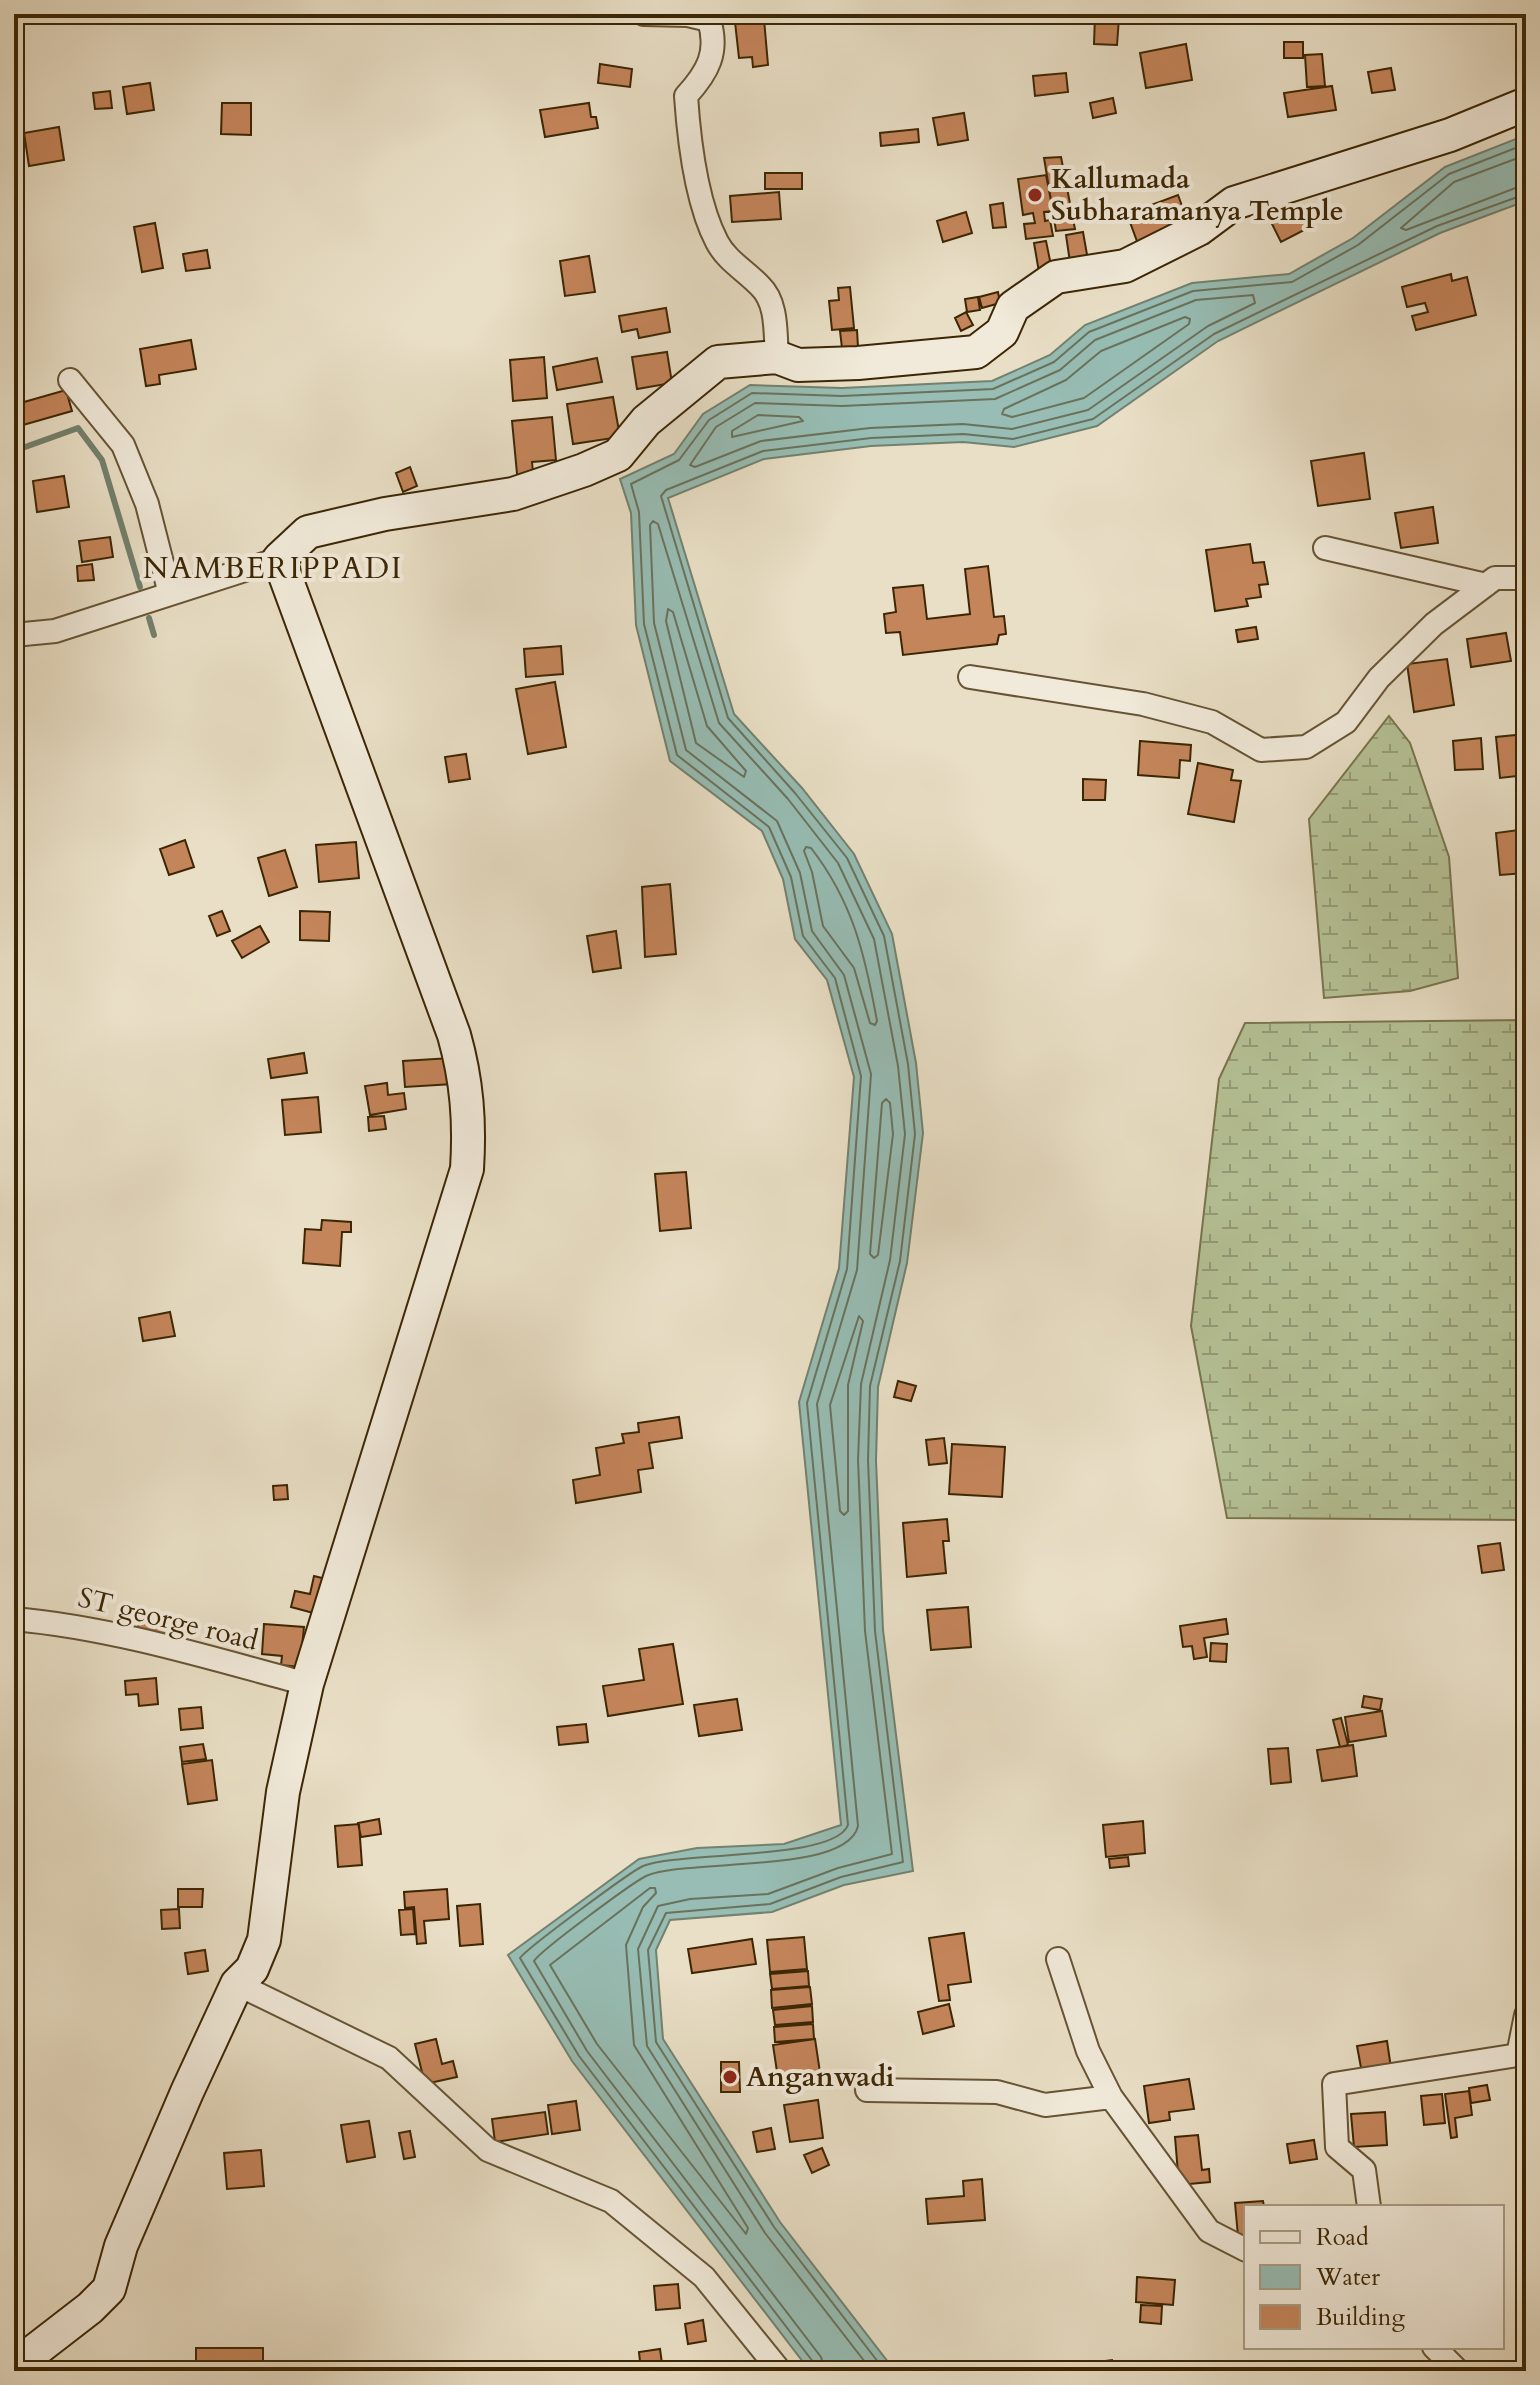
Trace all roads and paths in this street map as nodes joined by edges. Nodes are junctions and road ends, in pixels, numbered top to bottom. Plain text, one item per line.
1 (644, 14) edge
2 (1526, 104) edge
3 (777, 357) junction
4 (70, 380) dead end
5 (1325, 548) dead end
6 (279, 559) junction
7 (1526, 578) edge
8 (1486, 585) junction
9 (170, 594) junction
10 (14, 635) edge
11 (970, 677) dead end
12 (14, 1619) edge
13 (307, 1684) junction
14 (1058, 1959) dead end
15 (237, 1984) junction
16 (1526, 2015) edge
17 (867, 2090) dead end
18 (1111, 2097) junction
19 (1369, 2205) edge
20 (1244, 2249) edge
21 (1436, 2349) edge
22 (19, 2371) edge
23 (780, 2371) edge
24 (1458, 2371) edge

1 - 3 street
2 - 3 main road
3 - 6 main road
4 - 9 street
5 - 8 street
6 - 9 street
6 - 13 main road
7 - 8 street
8 - 11 street
9 - 10 street
12 - 13 street, ST george road
13 - 15 main road
14 - 18 street
15 - 22 main road
15 - 23 street
16 - 19 street
17 - 18 street
18 - 20 street
21 - 24 street

